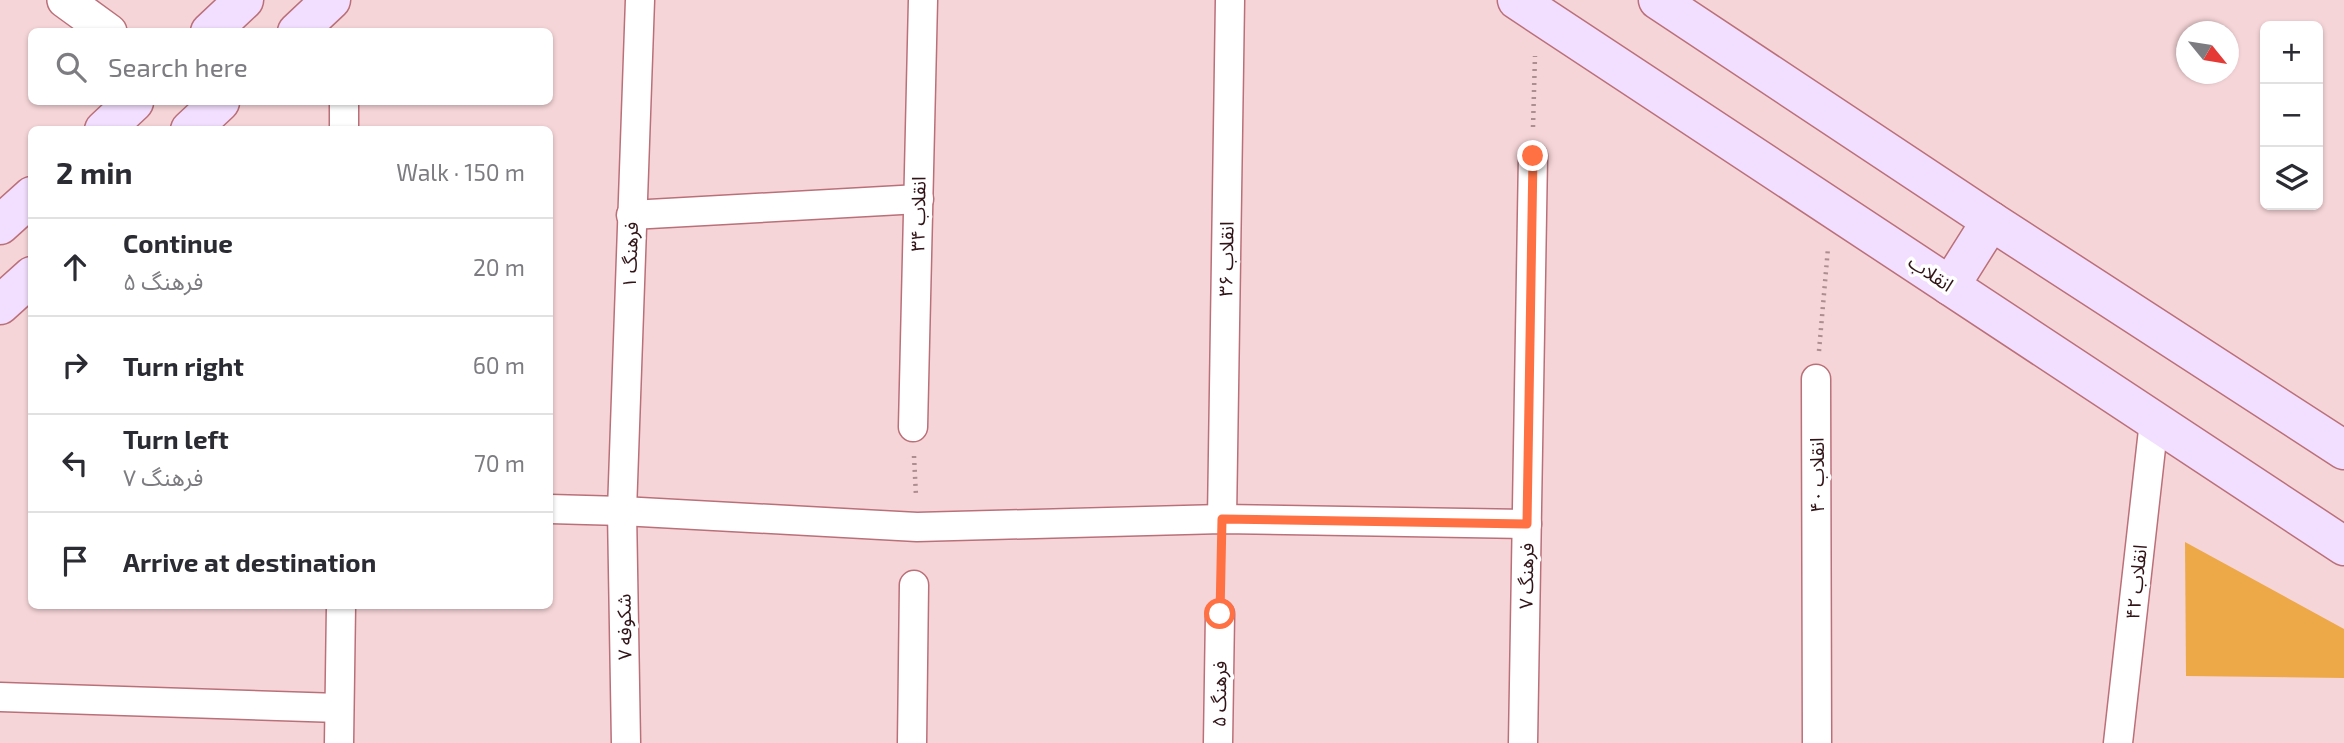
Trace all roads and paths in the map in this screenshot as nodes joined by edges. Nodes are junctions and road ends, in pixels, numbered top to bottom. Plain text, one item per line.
1 (65, 0) edge
2 (244, 0) edge
3 (331, 0) edge
4 (640, 0) edge
5 (923, 0) edge
6 (1230, 0) edge
7 (1658, 0) edge
8 (1526, 6) edge
9 (104, 28) edge
10 (214, 28) edge
11 (301, 28) edge
12 (131, 105) edge
13 (344, 105) edge
14 (108, 126) edge
15 (344, 126) edge
16 (1533, 156) joint
17 (919, 199) junction
18 (28, 200) edge
19 (1831, 207) junction
20 (631, 215) junction
21 (1991, 221) junction
22 (0, 225) edge
23 (28, 280) edge
24 (1950, 286) junction
25 (0, 305) edge
26 (1816, 379) joint
27 (2154, 421) junction
28 (914, 427) dead end
29 (2344, 450) edge
30 (553, 509) edge
31 (622, 510) junction
32 (1222, 519) junction
33 (1527, 524) junction
34 (2344, 546) edge
35 (914, 585) dead end
36 (341, 609) edge
37 (1220, 614) joint
38 (0, 697) edge
39 (339, 708) junction
40 (339, 743) edge
41 (626, 743) edge
42 (912, 743) edge
43 (1218, 743) edge
44 (1523, 743) edge
45 (1817, 743) edge
46 (2118, 743) edge

1 - 9 street
2 - 10 main road
3 - 11 main road
4 - 20 street, فرهنگ ۱
5 - 17 street, انقلاب ۳۴
6 - 32 street, انقلاب ۳۶
7 - 21 main road
8 - 16 path
8 - 19 main road, انقلاب
12 - 14 main road
13 - 15 street
16 - 33 street, فرهنگ ۷
17 - 20 street
17 - 28 street, انقلاب ۳۴
18 - 22 main road
19 - 24 main road, انقلاب
19 - 26 path
20 - 31 street, فرهنگ ۱
21 - 24 main road
21 - 29 main road
23 - 25 main road
24 - 27 main road, انقلاب
26 - 45 street, انقلاب ۴۰
27 - 34 main road, انقلاب
27 - 46 street, انقلاب ۴۲
30 - 31 street
31 - 32 street
31 - 41 street, شکوفه ۷
32 - 33 street
32 - 37 path
33 - 44 street, فرهنگ ۷
35 - 42 street
36 - 39 street
37 - 43 street, فرهنگ ۵
38 - 39 street
39 - 40 street

